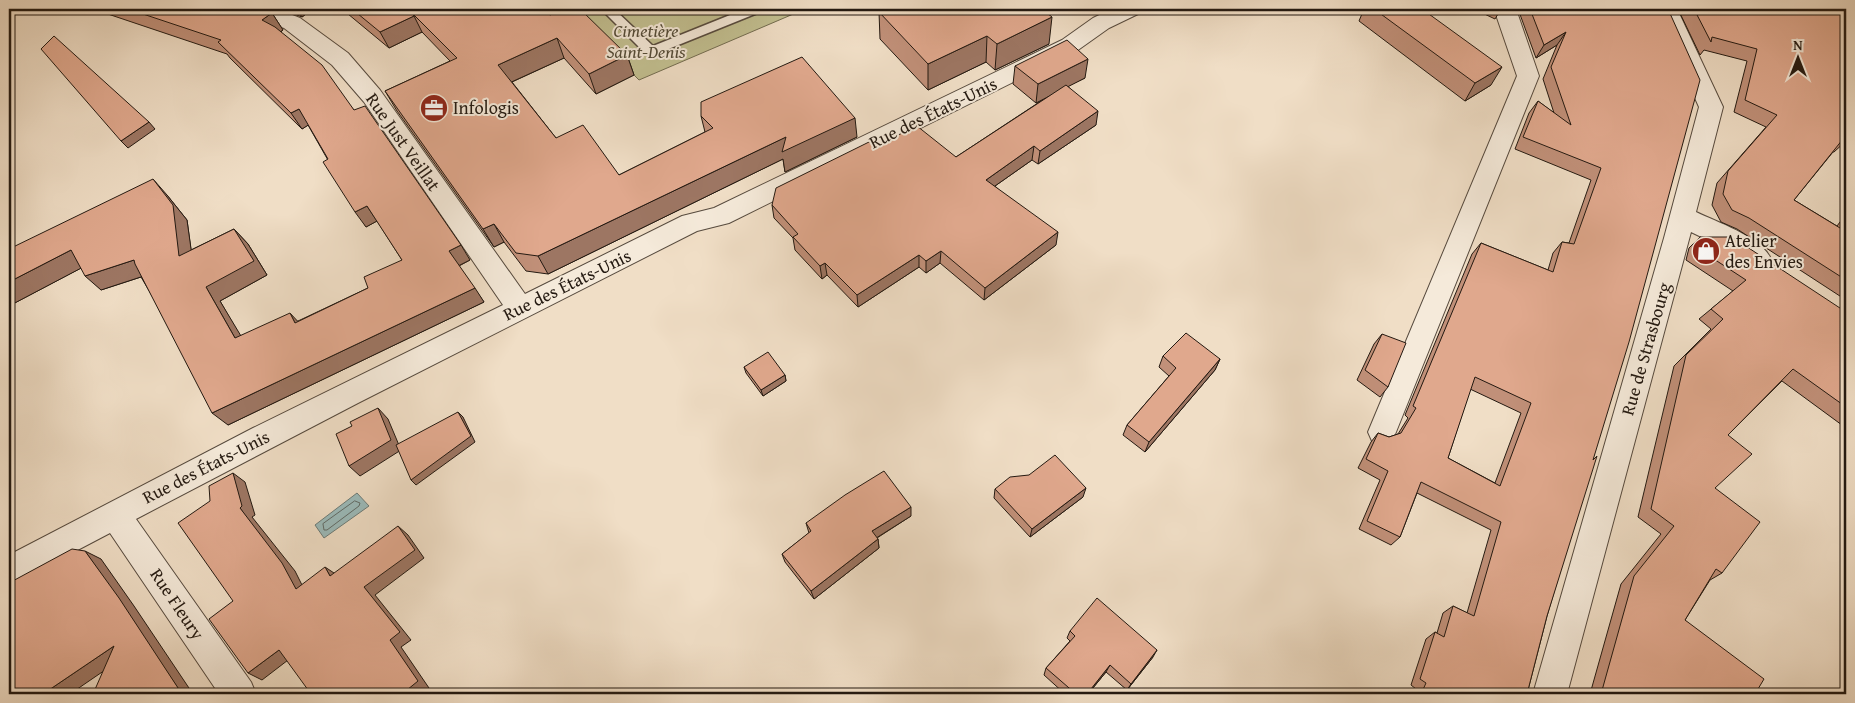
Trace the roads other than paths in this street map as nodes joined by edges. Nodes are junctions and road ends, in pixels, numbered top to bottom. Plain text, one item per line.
1 (256, 9) edge
2 (607, 9) edge
3 (718, 9) edge
4 (756, 9) edge
5 (1130, 9) edge
6 (1505, 9) edge
7 (1666, 9) edge
8 (728, 20) junction
9 (1682, 218) junction
10 (1775, 269) edge
11 (520, 308) junction
12 (1382, 432) edge
13 (115, 514) junction
14 (9, 571) edge
15 (239, 694) edge
16 (1550, 694) edge

1 - 11 street, Rue Just Veillat
2 - 8 lane
3 - 8 lane
4 - 8 lane
5 - 11 street, Rue des États-Unis
6 - 12 street
7 - 9 street, Rue de Strasbourg
9 - 10 street
9 - 16 street, Rue de Strasbourg
11 - 13 street, Rue des États-Unis
13 - 14 street, Rue des États-Unis
13 - 15 street, Rue Fleury

